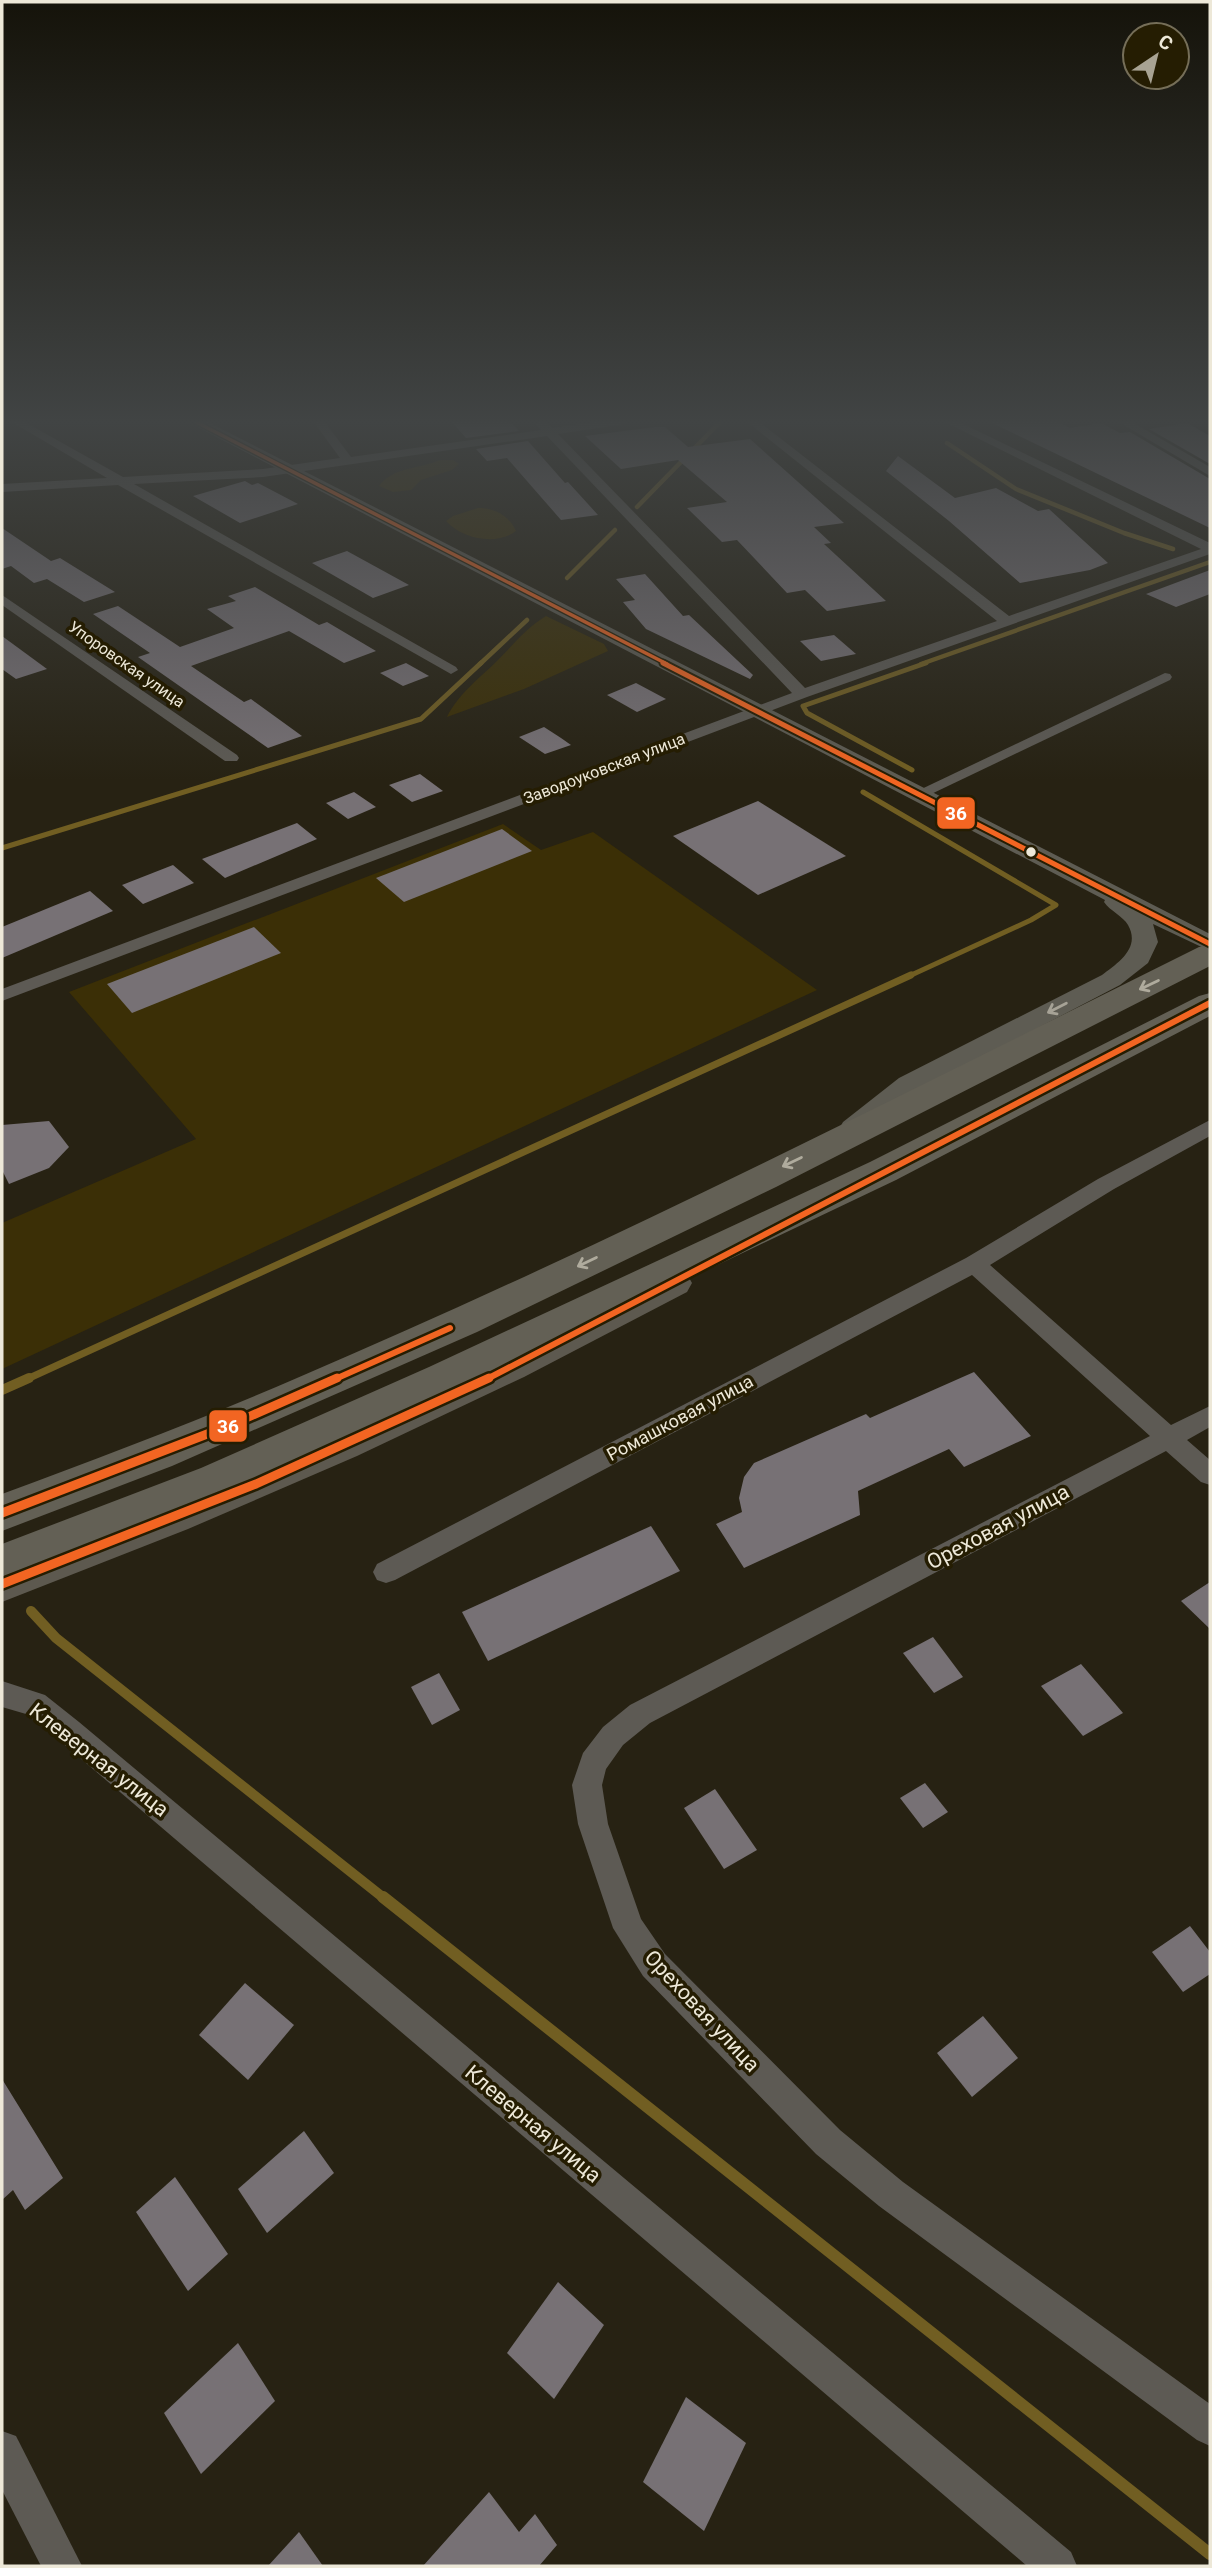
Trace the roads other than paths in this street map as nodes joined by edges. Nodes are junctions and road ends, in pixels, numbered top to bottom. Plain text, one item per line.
1 (227, 541) edge
2 (430, 541) edge
3 (654, 541) edge
4 (904, 541) edge
5 (1193, 541) edge
6 (1210, 549) edge
7 (2, 599) edge
8 (1007, 622) junction
9 (451, 670) dead end
10 (1165, 677) dead end
11 (802, 694) junction
12 (758, 710) junction
13 (232, 758) dead end
14 (919, 794) junction
15 (1096, 885) junction
16 (1210, 920) edge
17 (1210, 944) edge
18 (1210, 954) edge
19 (2, 995) edge
20 (1210, 1003) edge
21 (1210, 1127) edge
22 (840, 1139) junction
23 (883, 1171) junction
24 (974, 1264) junction
25 (1210, 1416) edge
26 (1169, 1438) junction
27 (1210, 1475) edge
28 (2, 1513) edge
29 (2, 1564) edge
30 (386, 1572) dead end
31 (2, 1584) edge
32 (2, 1694) edge
33 (1210, 2427) edge
34 (2, 2450) edge
35 (62, 2566) edge
36 (1057, 2566) edge

1 - 9 street
2 - 12 street
3 - 11 street
4 - 8 street
5 - 6 street
6 - 8 street, Заводоуковская улица
7 - 13 street, Упоровская улица
8 - 11 street, Заводоуковская улица
10 - 14 street
11 - 12 street, Заводоуковская улица
12 - 14 street
12 - 19 street, Заводоуковская улица
14 - 15 street
15 - 16 street
15 - 17 street
15 -> 22 street
18 -> 22 highway
20 - 23 highway
21 - 24 street, Ромашковая улица
22 -> 28 highway
23 - 29 highway
23 - 31 main road
24 - 26 street
24 - 30 street, Ромашковая улица
25 - 26 street, Ореховая улица
26 - 27 street
26 - 33 street, Ореховая улица
32 - 36 street, Клеверная улица
34 - 35 street

